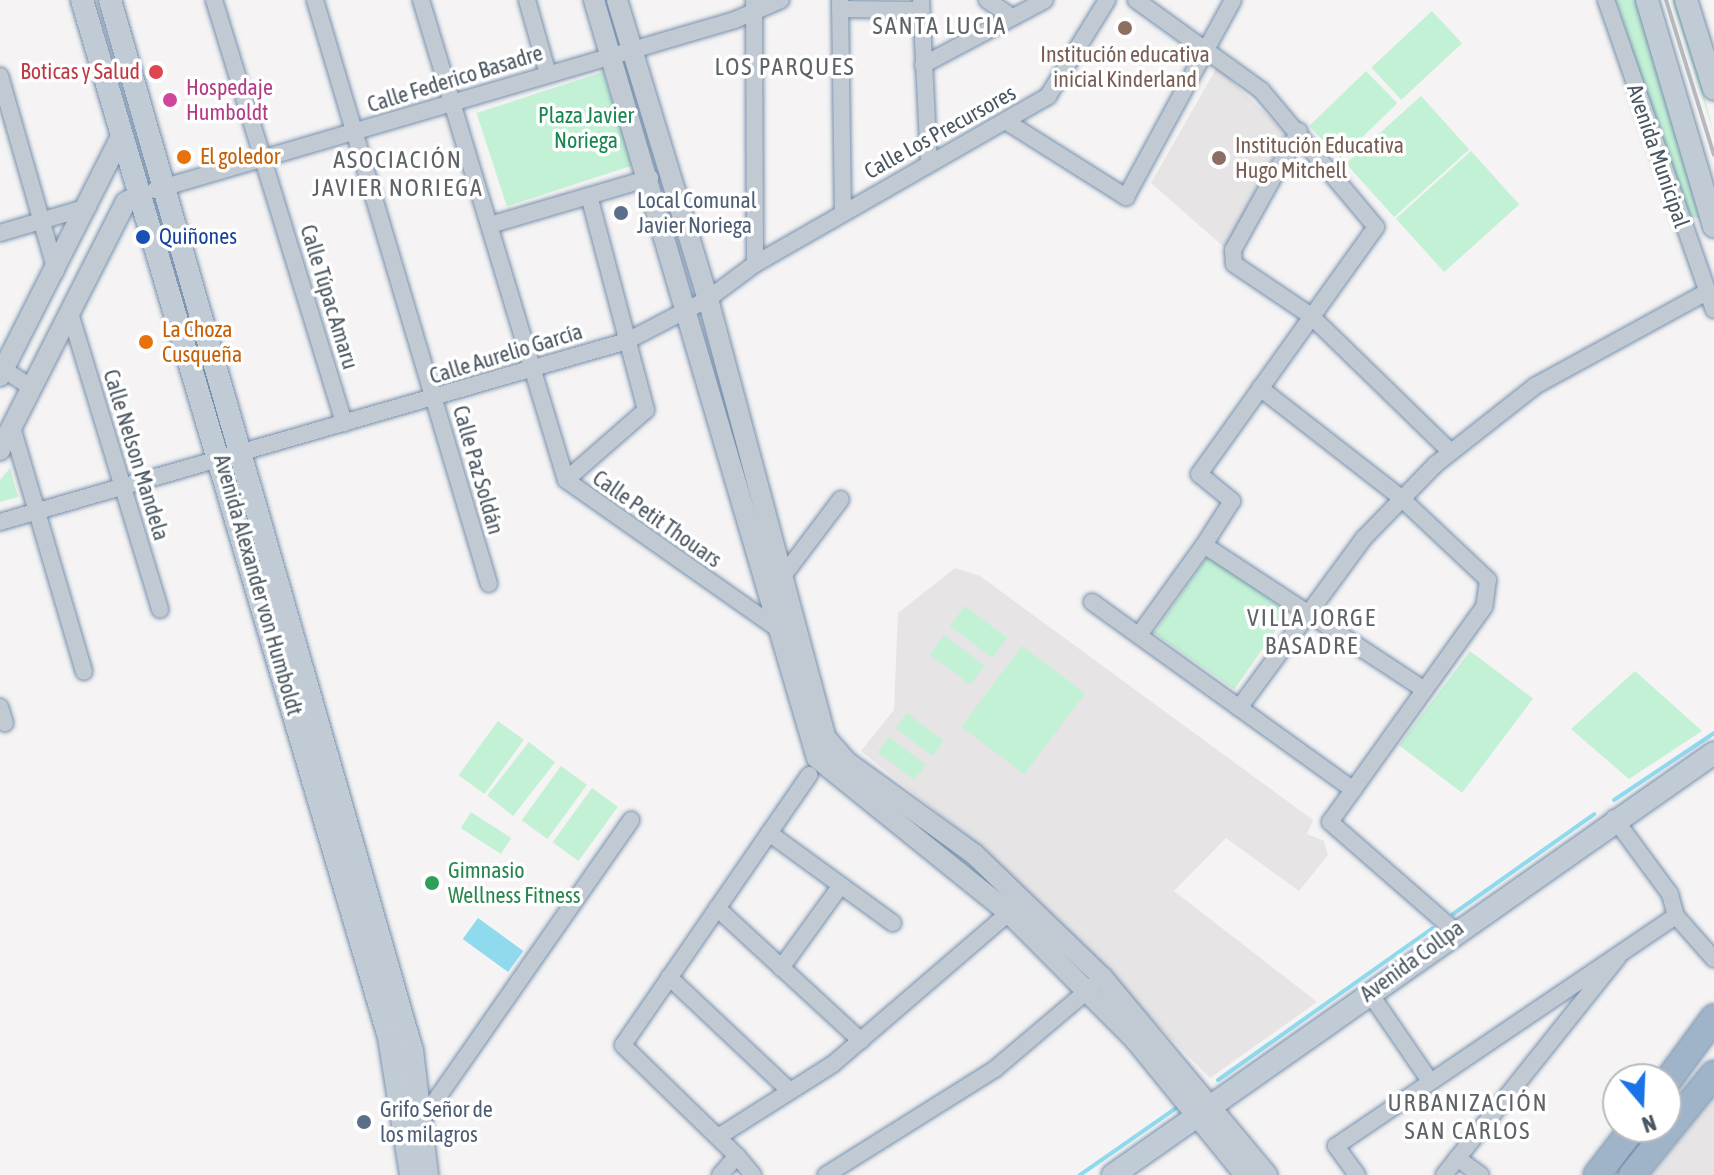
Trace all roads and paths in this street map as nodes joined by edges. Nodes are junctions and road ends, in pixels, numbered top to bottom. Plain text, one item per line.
1 (82, 0) edge
2 (110, 0) edge
3 (214, 0) edge
4 (315, 0) edge
5 (421, 0) edge
6 (527, 0) edge
7 (594, 0) edge
8 (617, 0) edge
9 (781, 0) edge
10 (987, 0) edge
11 (1045, 0) edge
12 (1107, 0) edge
13 (1136, 0) edge
14 (1233, 0) edge
15 (1606, 0) edge
16 (1647, 0) edge
17 (1686, 0) edge
18 (840, 4) edge
19 (921, 5) edge
20 (754, 6) edge
21 (1012, 17) junction
22 (1209, 48) junction
23 (632, 49) junction
24 (1709, 50) edge
25 (612, 55) junction
26 (923, 65) junction
27 (548, 74) junction
28 (0, 76) edge
29 (1714, 89) edge
30 (453, 102) junction
31 (1007, 122) junction
32 (355, 131) junction
33 (1299, 131) junction
34 (121, 136) junction
35 (263, 158) junction
36 (929, 163) junction
37 (650, 178) junction
38 (164, 188) junction
39 (139, 195) junction
40 (589, 196) junction
41 (88, 207) junction
42 (843, 211) junction
43 (42, 221) junction
44 (1714, 224) edge
45 (490, 225) junction
46 (1685, 232) junction
47 (0, 233) edge
48 (755, 264) junction
49 (56, 271) junction
50 (1705, 293) junction
51 (699, 304) junction
52 (1714, 310) edge
53 (70, 313) junction
54 (1311, 316) junction
55 (627, 341) junction
56 (531, 369) junction
57 (1, 372) edge
58 (32, 388) junction
59 (1260, 388) junction
60 (434, 399) junction
61 (344, 423) junction
62 (12, 427) junction
63 (0, 450) edge
64 (1451, 452) junction
65 (230, 457) junction
66 (566, 480) junction
67 (123, 490) junction
68 (1400, 497) junction
69 (841, 499) dead end
70 (36, 512) junction
71 (0, 522) edge
72 (1204, 545) junction
73 (489, 584) dead end
74 (776, 584) junction
75 (1092, 602) dead end
76 (160, 610) dead end
77 (1305, 614) junction
78 (781, 631) junction
79 (1139, 635) junction
80 (84, 672) dead end
81 (1423, 689) junction
82 (1239, 708) junction
83 (1714, 753) edge
84 (809, 775) dead end
85 (1354, 790) junction
86 (1614, 818) junction
87 (631, 820) dead end
88 (769, 833) junction
89 (841, 885) junction
90 (1016, 907) junction
91 (717, 908) junction
92 (1676, 916) junction
93 (893, 923) dead end
94 (1454, 930) junction
95 (1629, 943) junction
96 (1714, 959) edge
97 (781, 968) junction
98 (669, 977) junction
99 (1095, 984) junction
100 (1369, 992) junction
101 (1714, 1018) edge
102 (1714, 1036) edge
103 (861, 1041) junction
104 (1714, 1057) edge
105 (1681, 1063) edge
106 (1682, 1073) edge
107 (1714, 1074) edge
108 (1430, 1081) junction
109 (790, 1091) junction
110 (1206, 1111) junction
111 (416, 1118) junction
112 (718, 1137) junction
113 (1622, 1143) edge
114 (1657, 1144) junction
115 (737, 1156) junction
116 (1457, 1158) junction
117 (411, 1175) edge
118 (427, 1175) edge
119 (720, 1175) edge
120 (753, 1175) edge
121 (826, 1175) edge
122 (1113, 1175) edge
123 (1245, 1175) edge
124 (1267, 1175) edge
125 (1357, 1175) edge
126 (1444, 1175) edge
127 (1480, 1175) edge
128 (1597, 1175) edge
129 (1632, 1175) edge

1 - 34 main road, Avenida Alexander von Humboldt
2 - 38 main road, Avenida Alexander von Humboldt
3 - 35 street, Calle Túpac Amaru
4 - 32 street, Calle Paz Soldán
5 - 30 street, Calle Petit Thouars
6 - 27 street
7 - 25 street
8 - 23 street
9 - 20 street, Calle Federico Basadre
10 - 21 street
11 - 21 street
12 - 31 street, Calle Los Precursores
13 - 22 street
14 - 22 street
15 - 46 street, Avenida Municipal
16 - 44 main road, Avenida Municipal
17 - 24 main road
18 - 19 street
18 - 42 street
19 - 26 street
20 - 23 street, Calle Federico Basadre
20 - 48 street
21 - 26 street
22 - 31 street
22 - 33 street
23 - 25 street, Calle Federico Basadre
23 - 51 street
24 - 29 main road
25 - 27 street, Calle Federico Basadre
25 - 37 street
26 - 36 street
27 - 30 street, Calle Federico Basadre
28 - 43 street
30 - 32 street, Calle Federico Basadre
30 - 45 street, Calle Petit Thouars
31 - 36 street, Calle Los Precursores
32 - 35 street, Calle Federico Basadre
32 - 60 street, Calle Paz Soldán
33 - 54 street
33 - 54 street
34 - 39 main road, Avenida Alexander von Humboldt
34 - 41 street
35 - 38 street, Calle Federico Basadre
35 - 61 street, Calle Túpac Amaru
36 - 42 street, Calle Los Precursores
37 - 40 street
37 - 51 street
38 - 39 street, Calle Federico Basadre
38 - 65 main road, Avenida Alexander von Humboldt
39 - 53 street
39 - 65 main road, Avenida Alexander von Humboldt
40 - 45 street
40 - 55 street
41 - 43 street
41 - 49 street
42 - 48 street, Calle Los Precursores
43 - 47 street
43 - 49 street
44 - 46 street
45 - 56 street, Calle Petit Thouars
46 - 50 street, Avenida Municipal
48 - 51 street, Calle Aurelio García
49 - 57 street
50 - 52 street, Avenida Municipal
50 - 64 street
51 - 55 street, Calle Aurelio García
51 - 74 street
53 - 58 street
53 - 67 street, Calle Nelson Mandela
54 - 59 street
54 - 64 street
55 - 56 street, Calle Aurelio García
55 - 66 street
56 - 60 street, Calle Aurelio García
56 - 66 street, Calle Petit Thouars
57 - 58 street
58 - 62 street
59 - 68 street
59 - 72 street
60 - 61 street, Calle Aurelio García
60 - 73 street, Calle Paz Soldán
61 - 65 street, Calle Aurelio García
62 - 63 street
62 - 70 street
64 - 68 street
65 - 67 street, Calle Aurelio García
65 - 111 main road, Avenida Alexander von Humboldt
66 - 78 street, Calle Petit Thouars
67 - 70 street, Calle Aurelio García
67 - 76 street, Calle Nelson Mandela
68 - 77 street
68 - 81 street
69 - 74 street
70 - 71 street, Calle Aurelio García
70 - 80 street
72 - 77 street
72 - 79 street
74 - 78 street
74 - 90 street
75 - 79 street
77 - 81 street
77 - 82 street
78 - 90 street
79 - 82 street
81 - 85 street
82 - 85 street
83 - 86 main road, Avenida Collpa
84 - 88 street
85 - 94 street
86 - 92 street
86 - 94 main road, Avenida Collpa
87 - 111 street
88 - 89 street
88 - 91 street
89 - 93 street
89 - 97 street
90 - 99 street
90 - 103 street
91 - 97 street
91 - 98 street
92 - 95 street
92 - 96 street
94 - 100 main road, Avenida Collpa
95 - 108 street
95 - 116 street
97 - 103 street
98 - 109 street
98 - 112 street
99 - 110 street
99 - 121 street
100 - 108 street
100 - 110 main road, Avenida Collpa
101 - 105 highway
102 - 106 highway
103 - 109 street
104 - 114 highway
107 - 114 highway
108 - 125 street
109 - 112 street
110 - 122 main road, Avenida Collpa
110 - 123 street
110 - 124 street
111 - 117 main road, Avenida Alexander von Humboldt
111 - 118 main road, Avenida Alexander von Humboldt
112 - 115 street
113 - 128 highway
114 - 129 highway
115 - 119 street
115 - 120 street
116 - 126 street
116 - 127 street

